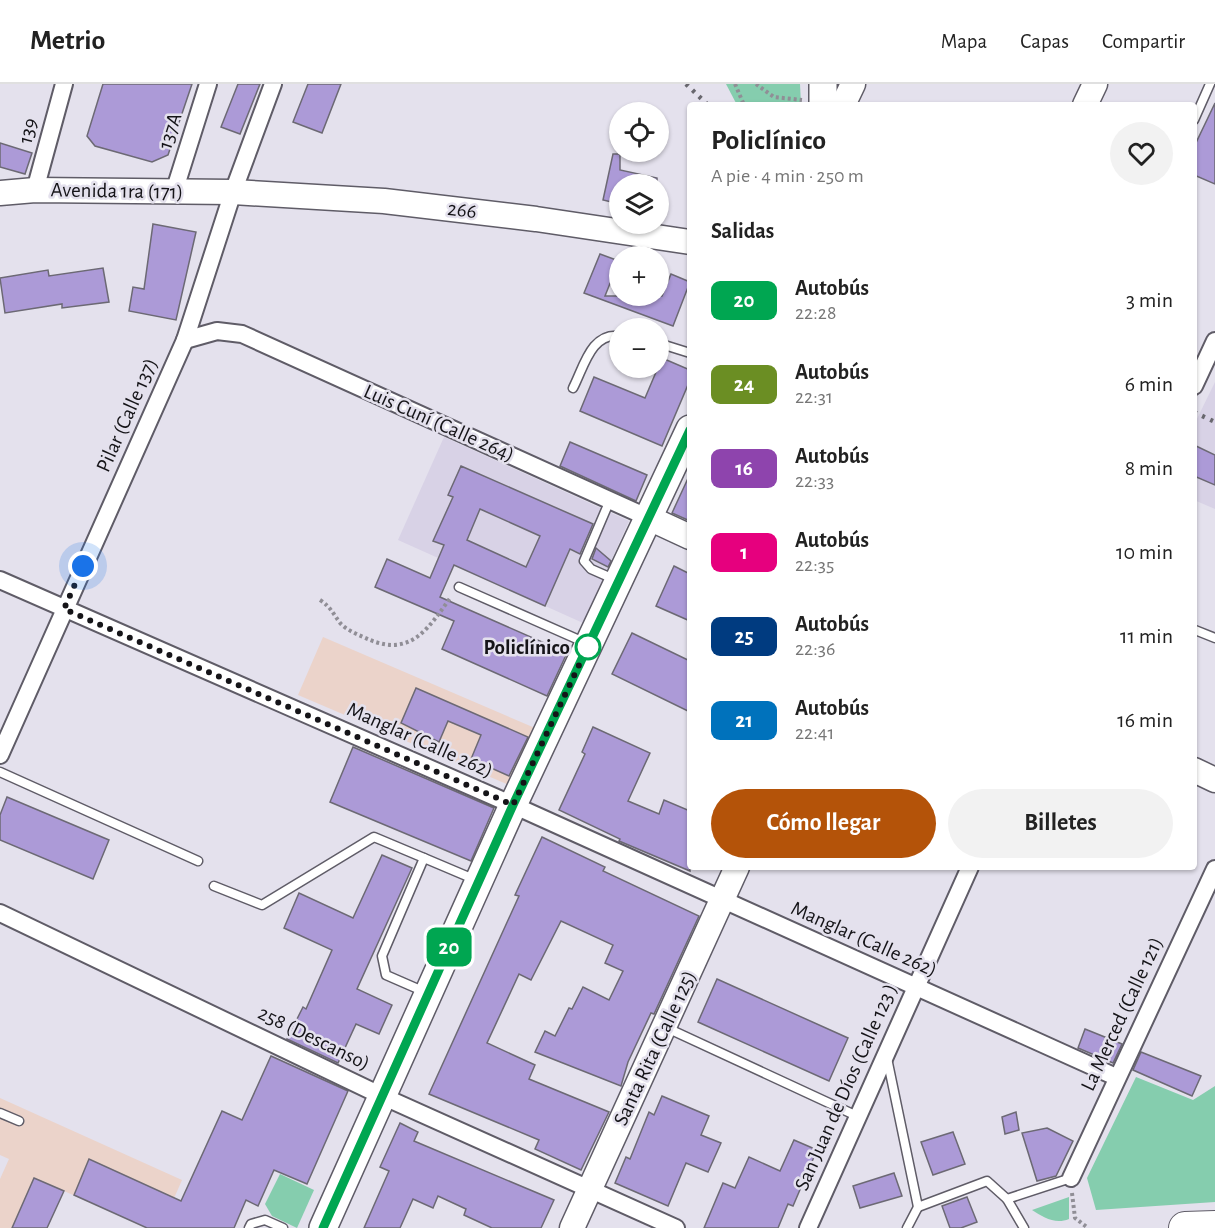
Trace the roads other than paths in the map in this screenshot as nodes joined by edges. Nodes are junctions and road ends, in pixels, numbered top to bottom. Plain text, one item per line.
1 (64, 84) edge
2 (208, 84) edge
3 (273, 84) edge
4 (853, 84) edge
5 (1095, 84) edge
6 (1210, 84) edge
7 (828, 98) edge
8 (1086, 102) edge
9 (1197, 113) edge
10 (35, 190) junction
11 (174, 192) junction
12 (233, 192) junction
13 (0, 193) edge
14 (687, 242) edge
15 (609, 334) edge
16 (185, 339) junction
17 (1215, 341) edge
18 (669, 346) edge
19 (687, 352) edge
20 (1197, 380) edge
21 (573, 388) dead end
22 (687, 436) edge
23 (610, 500) junction
24 (649, 518) junction
25 (687, 536) edge
26 (0, 580) edge
27 (619, 582) junction
28 (459, 587) road end
29 (64, 609) junction
30 (1197, 631) edge
31 (1215, 639) edge
32 (589, 644) junction
33 (0, 755) edge
34 (1197, 771) edge
35 (0, 772) edge
36 (1215, 780) edge
37 (513, 805) junction
38 (424, 858) junction
39 (198, 861) dead end
40 (1215, 869) edge
41 (736, 870) edge
42 (969, 870) edge
43 (479, 882) junction
44 (214, 886) dead end
45 (722, 901) junction
46 (0, 913) edge
47 (916, 986) junction
48 (428, 993) junction
49 (664, 1027) junction
50 (886, 1054) junction
51 (1116, 1077) junction
52 (382, 1096) junction
53 (0, 1113) edge
54 (857, 1116) junction
55 (19, 1122) dead end
56 (1071, 1179) joint
57 (590, 1188) junction
58 (1007, 1198) junction
59 (918, 1208) junction
60 (1215, 1227) edge
61 (249, 1228) edge
62 (283, 1228) edge
63 (323, 1228) edge
64 (572, 1228) edge
65 (676, 1228) edge
66 (808, 1228) edge
67 (907, 1228) edge
68 (1024, 1228) edge
69 (1185, 1228) edge

1 - 10 street, 139
2 - 11 street, 137A
3 - 12 street, Pilar (Calle 137)
4 - 7 street
5 - 8 street
6 - 9 lane
10 - 11 street, Avenida 1ra (171)
10 - 13 street, Avenida 1ra (171)
11 - 12 street, Avenida 1ra (171)
12 - 14 street, 266
12 - 16 street, Pilar (Calle 137)
15 - 21 lane
16 - 23 street, Luis Cuní (Calle 264)
16 - 29 street, Pilar (Calle 137)
17 - 20 street
18 - 19 lane
22 - 24 main road
23 - 24 street, Luis Cuní (Calle 264)
23 - 27 lane
24 - 25 street, Luis Cuní (Calle 264)
24 - 27 main road
26 - 29 street, Manglar (Calle 262)
27 - 32 main road
28 - 32 lane
29 - 33 street, Pilar (Calle 137)
29 - 37 street, Manglar (Calle 262)
30 - 31 lane
32 - 37 main road
34 - 36 street
35 - 39 lane
37 - 43 main road
37 - 45 street, Manglar (Calle 262)
38 - 43 lane
38 - 44 lane
38 - 48 lane
40 - 51 street, La Merced (Calle 121)
41 - 45 street, Santa Rita (Calle 125)
42 - 47 street, San Juan de Díos (Calle 123 )
43 - 48 main road
45 - 47 street, Manglar (Calle 262)
45 - 49 street, Santa Rita (Calle 125)
46 - 52 street, 258 (Descanso)
47 - 50 street, San Juan de Díos (Calle 123 )
47 - 51 street, Manglar (Calle 262)
48 - 52 main road
49 - 54 lane
49 - 57 street, Santa Rita (Calle 125)
50 - 54 street, San Juan de Díos (Calle 123 )
50 - 59 lane
51 - 56 street, La Merced (Calle 121)
52 - 57 street, 258 (Descanso)
52 - 63 main road
53 - 55 lane
54 - 66 street, San Juan de Díos (Calle 123 )
56 - 58 lane
57 - 64 street, Santa Rita (Calle 125)
57 - 65 street, 258 (Descanso)
58 - 59 lane
58 - 68 lane
59 - 67 lane
60 - 69 highway
61 - 62 lane

